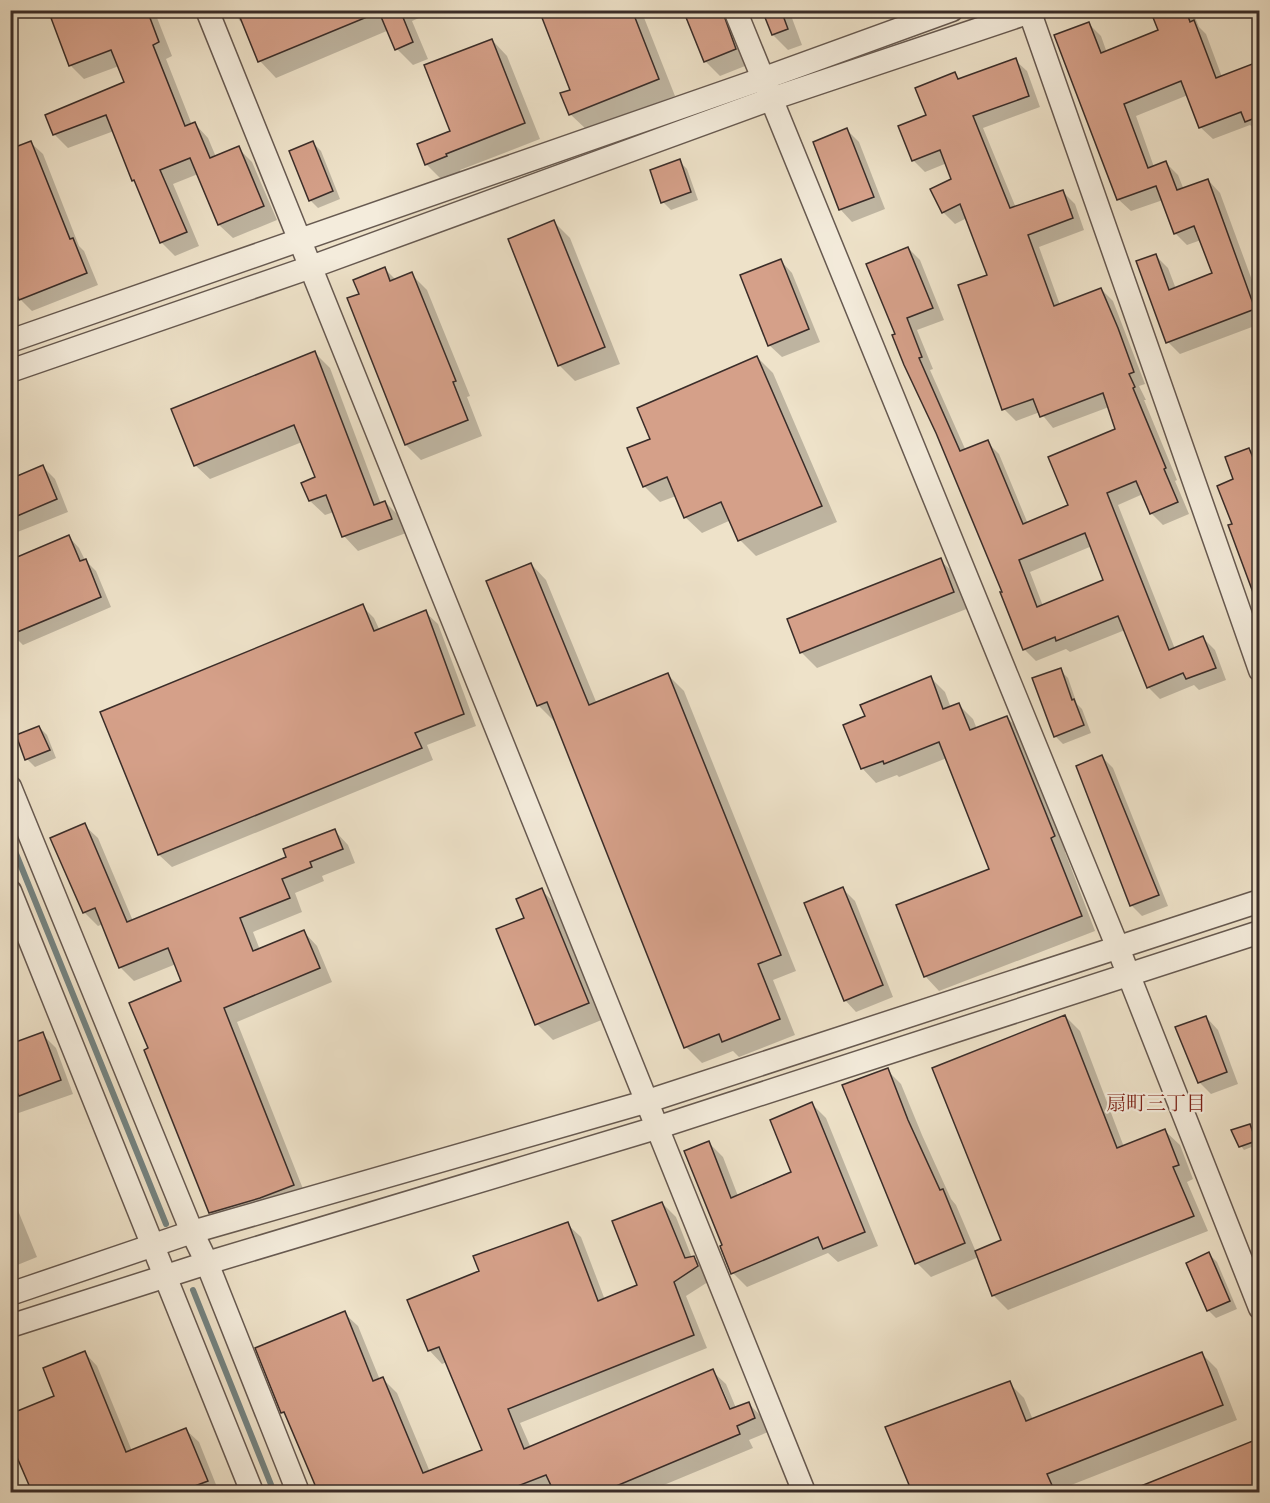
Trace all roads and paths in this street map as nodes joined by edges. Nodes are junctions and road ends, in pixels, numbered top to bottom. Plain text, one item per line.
1 (207, 10) edge
2 (735, 10) edge
3 (952, 10) edge
4 (1032, 11) edge
5 (767, 89) junction
6 (299, 240) junction
7 (311, 267) junction
8 (10, 341) edge
9 (10, 371) edge
10 (1260, 670) edge
11 (10, 787) edge
12 (10, 891) edge
13 (1260, 901) edge
14 (1260, 932) edge
15 (1118, 948) junction
16 (1128, 975) junction
17 (645, 1102) junction
18 (656, 1128) junction
19 (192, 1232) junction
20 (153, 1245) junction
21 (207, 1263) junction
22 (165, 1276) junction
23 (10, 1294) edge
24 (1260, 1308) edge
25 (10, 1326) edge
26 (252, 1492) edge
27 (298, 1492) edge
28 (804, 1492) edge

1 - 6 street
2 - 5 street
3 - 5 street
4 - 5 street
4 - 10 street
5 - 6 street
5 - 7 street
5 - 15 street
6 - 7 street
6 - 8 street
7 - 9 street
7 - 17 street
11 - 19 street
12 - 20 street
13 - 15 street
14 - 16 street
15 - 16 street
15 - 17 street
16 - 18 street
16 - 24 street
17 - 18 street
17 - 19 street
18 - 21 street
18 - 28 street
19 - 20 street
19 - 21 street
20 - 22 street
20 - 23 street
21 - 22 street
21 - 27 street
22 - 25 street
22 - 26 street

